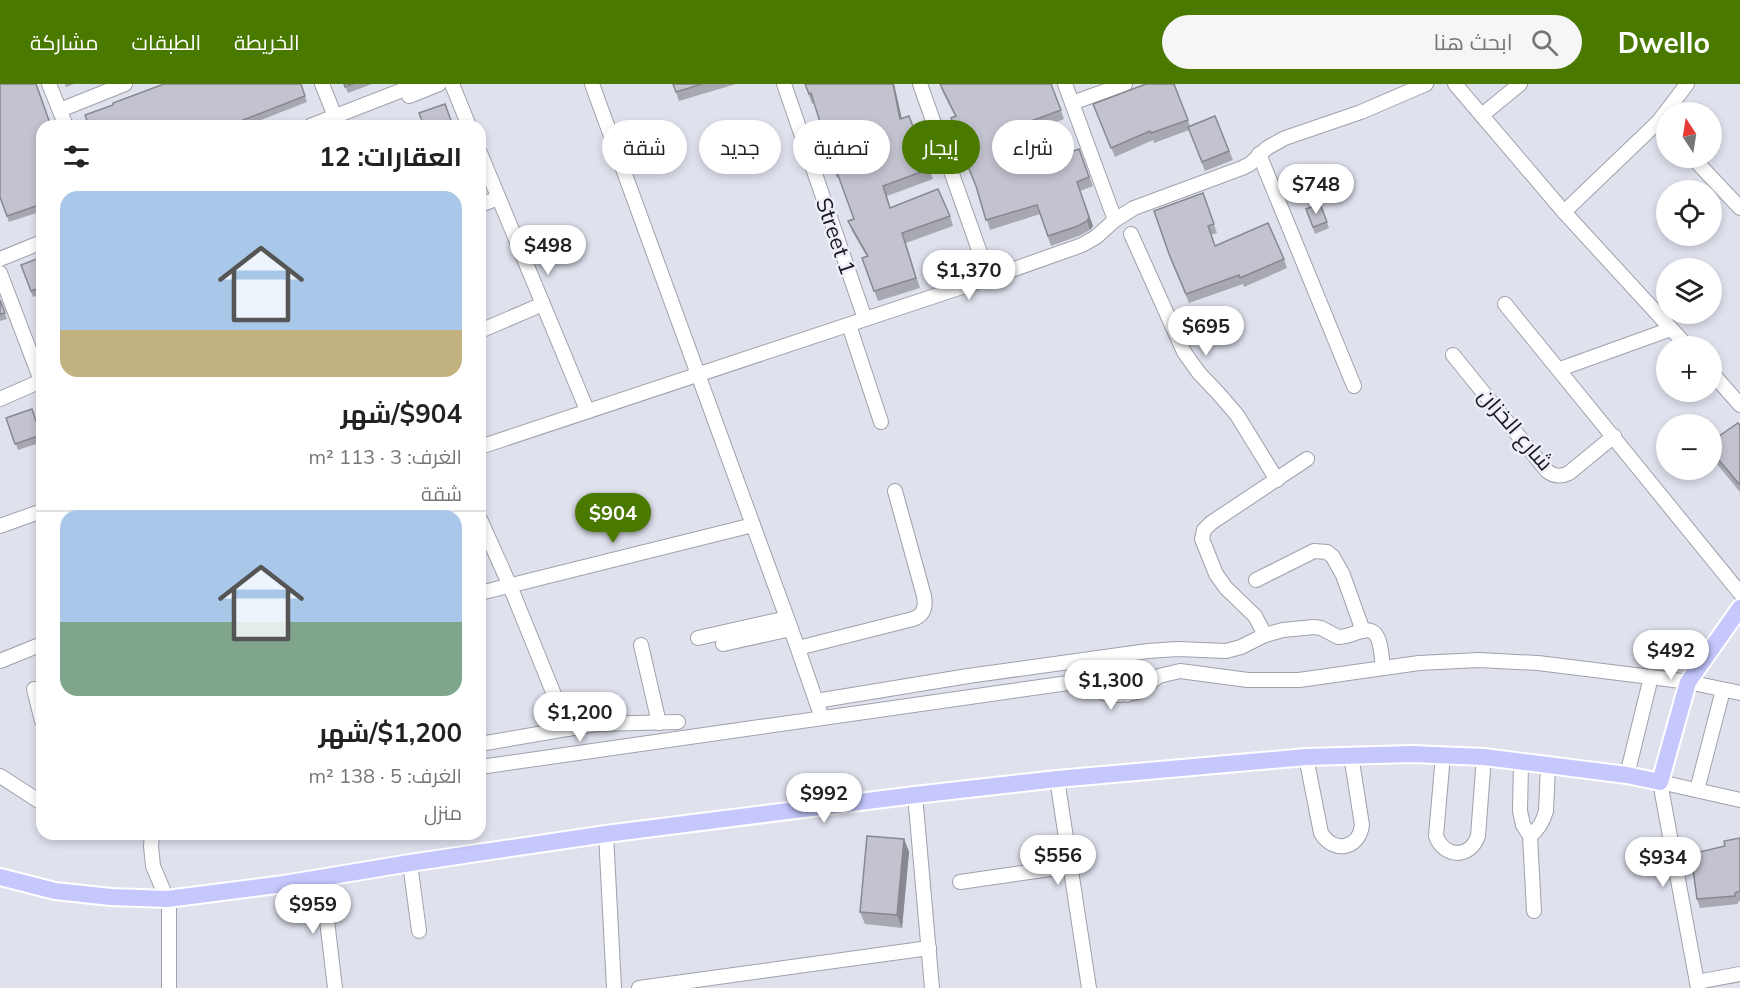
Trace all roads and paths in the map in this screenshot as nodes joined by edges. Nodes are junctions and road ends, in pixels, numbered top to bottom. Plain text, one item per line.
1 (49, 84) edge
2 (125, 84) edge
3 (322, 84) edge
4 (418, 84) edge
5 (439, 84) edge
6 (452, 84) edge
7 (592, 84) edge
8 (784, 84) edge
9 (920, 84) edge
10 (1065, 84) edge
11 (1125, 84) edge
12 (1426, 84) edge
13 (1455, 84) edge
14 (1520, 84) edge
15 (1687, 84) edge
16 (1676, 102) edge
17 (1072, 104) junction
18 (60, 110) junction
19 (1482, 115) junction
20 (64, 120) edge
21 (334, 120) edge
22 (339, 120) edge
23 (340, 120) edge
24 (467, 120) edge
25 (1656, 131) edge
26 (1259, 154) junction
27 (486, 168) edge
28 (1702, 168) edge
29 (498, 198) junction
30 (486, 203) edge
31 (1740, 208) edge
32 (1564, 212) junction
33 (1115, 220) junction
34 (1131, 234) dead end
35 (36, 237) edge
36 (36, 244) edge
37 (0, 252) edge
38 (0, 259) edge
39 (0, 273) edge
40 (989, 278) junction
41 (543, 304) junction
42 (1505, 304) dead end
43 (865, 319) junction
44 (849, 324) junction
45 (486, 328) edge
46 (1671, 329) junction
47 (1678, 336) edge
48 (1453, 355) dead end
49 (36, 369) edge
50 (1560, 369) junction
51 (698, 375) junction
52 (1722, 382) edge
53 (36, 384) edge
54 (1354, 386) dead end
55 (1737, 395) edge
56 (0, 399) edge
57 (587, 410) junction
58 (881, 422) dead end
59 (1614, 436) junction
60 (486, 445) edge
61 (1307, 459) dead end
62 (1277, 480) junction
63 (895, 491) dead end
64 (36, 513) edge
65 (753, 525) junction
66 (0, 526) edge
67 (486, 532) edge
68 (1256, 580) dead end
69 (510, 586) junction
70 (486, 592) edge
71 (1740, 593) edge
72 (1740, 608) edge
73 (789, 624) junction
74 (1363, 631) junction
75 (1265, 635) junction
76 (698, 638) dead end
77 (723, 644) dead end
78 (641, 645) dead end
79 (36, 646) edge
80 (798, 648) junction
81 (1122, 656) junction
82 (0, 661) edge
83 (1383, 668) junction
84 (1651, 677) junction
85 (1688, 682) junction
86 (34, 689) dead end
87 (1723, 690) junction
88 (1740, 693) edge
89 (1127, 695) junction
90 (36, 697) edge
91 (816, 701) junction
92 (822, 718) junction
93 (678, 722) dead end
94 (612, 723) junction
95 (659, 723) junction
96 (568, 729) junction
97 (486, 743) edge
98 (617, 748) junction
99 (1351, 755) junction
100 (1443, 755) junction
101 (1306, 757) junction
102 (1484, 758) junction
103 (1521, 762) junction
104 (1548, 765) junction
105 (486, 766) edge
106 (1626, 775) junction
107 (0, 776) edge
108 (1057, 779) junction
109 (1660, 782) junction
110 (1697, 790) junction
111 (915, 795) junction
112 (36, 799) edge
113 (1740, 800) edge
114 (606, 834) junction
115 (1530, 836) junction
116 (152, 840) edge
117 (410, 863) junction
118 (1071, 866) junction
119 (0, 877) edge
120 (322, 878) junction
121 (960, 882) dead end
122 (167, 899) junction
123 (1534, 911) dead end
124 (419, 931) dead end
125 (929, 948) junction
126 (1740, 974) edge
127 (1697, 985) edge
128 (169, 988) edge
129 (335, 988) edge
130 (614, 988) edge
131 (639, 988) edge
132 (932, 988) edge
133 (1089, 988) edge

1 - 18 street
2 - 18 street
3 - 21 street
4 - 22 street
5 - 23 street
6 - 24 street
7 - 51 street
8 - 43 street, Street 1
9 - 40 street
10 - 17 street
11 - 17 street
12 - 26 street
13 - 19 street
14 - 19 street
15 - 16 street
17 - 33 street
18 - 20 street
19 - 32 street
25 - 32 street
26 - 33 street
26 - 54 street
27 - 29 street
28 - 31 street
29 - 30 street
29 - 41 street
32 - 46 street
33 - 40 street
34 - 62 street
35 - 37 street
36 - 38 street
39 - 49 street
40 - 43 street
41 - 45 street
41 - 57 street
42 - 50 street
43 - 44 street
44 - 51 street
44 - 58 street
46 - 47 street
46 - 50 street
48 - 59 street, شارع الخزان
50 - 59 street
51 - 57 street
51 - 65 street
52 - 55 street
53 - 56 street
57 - 60 street
59 - 71 street
61 - 62 street
62 - 75 street
63 - 80 street
64 - 66 street
65 - 69 street
65 - 73 street
67 - 69 street
68 - 74 street
69 - 70 street
69 - 96 street
72 - 85 main road
73 - 76 street
73 - 77 street
73 - 80 street
74 - 75 street
74 - 83 street
75 - 81 street
78 - 95 street
79 - 82 street
80 - 91 street
81 - 89 street
81 - 91 street
83 - 84 street
83 - 89 street
84 - 85 street
84 - 106 street
85 - 87 street
85 - 109 main road
86 - 90 street
87 - 88 street
87 - 110 street
89 - 92 street
91 - 92 street
92 - 98 street
93 - 95 street
94 - 95 street
94 - 96 street
94 - 98 street
96 - 97 street
98 - 105 street
99 - 100 main road
99 - 101 main road
99 - 101 street
100 - 102 main road
100 - 102 street
101 - 108 main road
102 - 103 main road
103 - 104 main road
103 - 115 street
104 - 106 main road
104 - 115 street
106 - 109 main road
107 - 112 street
108 - 111 main road
108 - 118 street
109 - 110 street
109 - 127 street
110 - 113 street
111 - 114 main road
111 - 125 street
114 - 117 main road
114 - 130 street
115 - 123 street
116 - 122 street
117 - 120 main road
117 - 124 street
118 - 121 street
118 - 133 street
119 - 122 main road
120 - 122 main road
120 - 129 street
122 - 128 street
125 - 131 street
125 - 132 street
126 - 127 street

